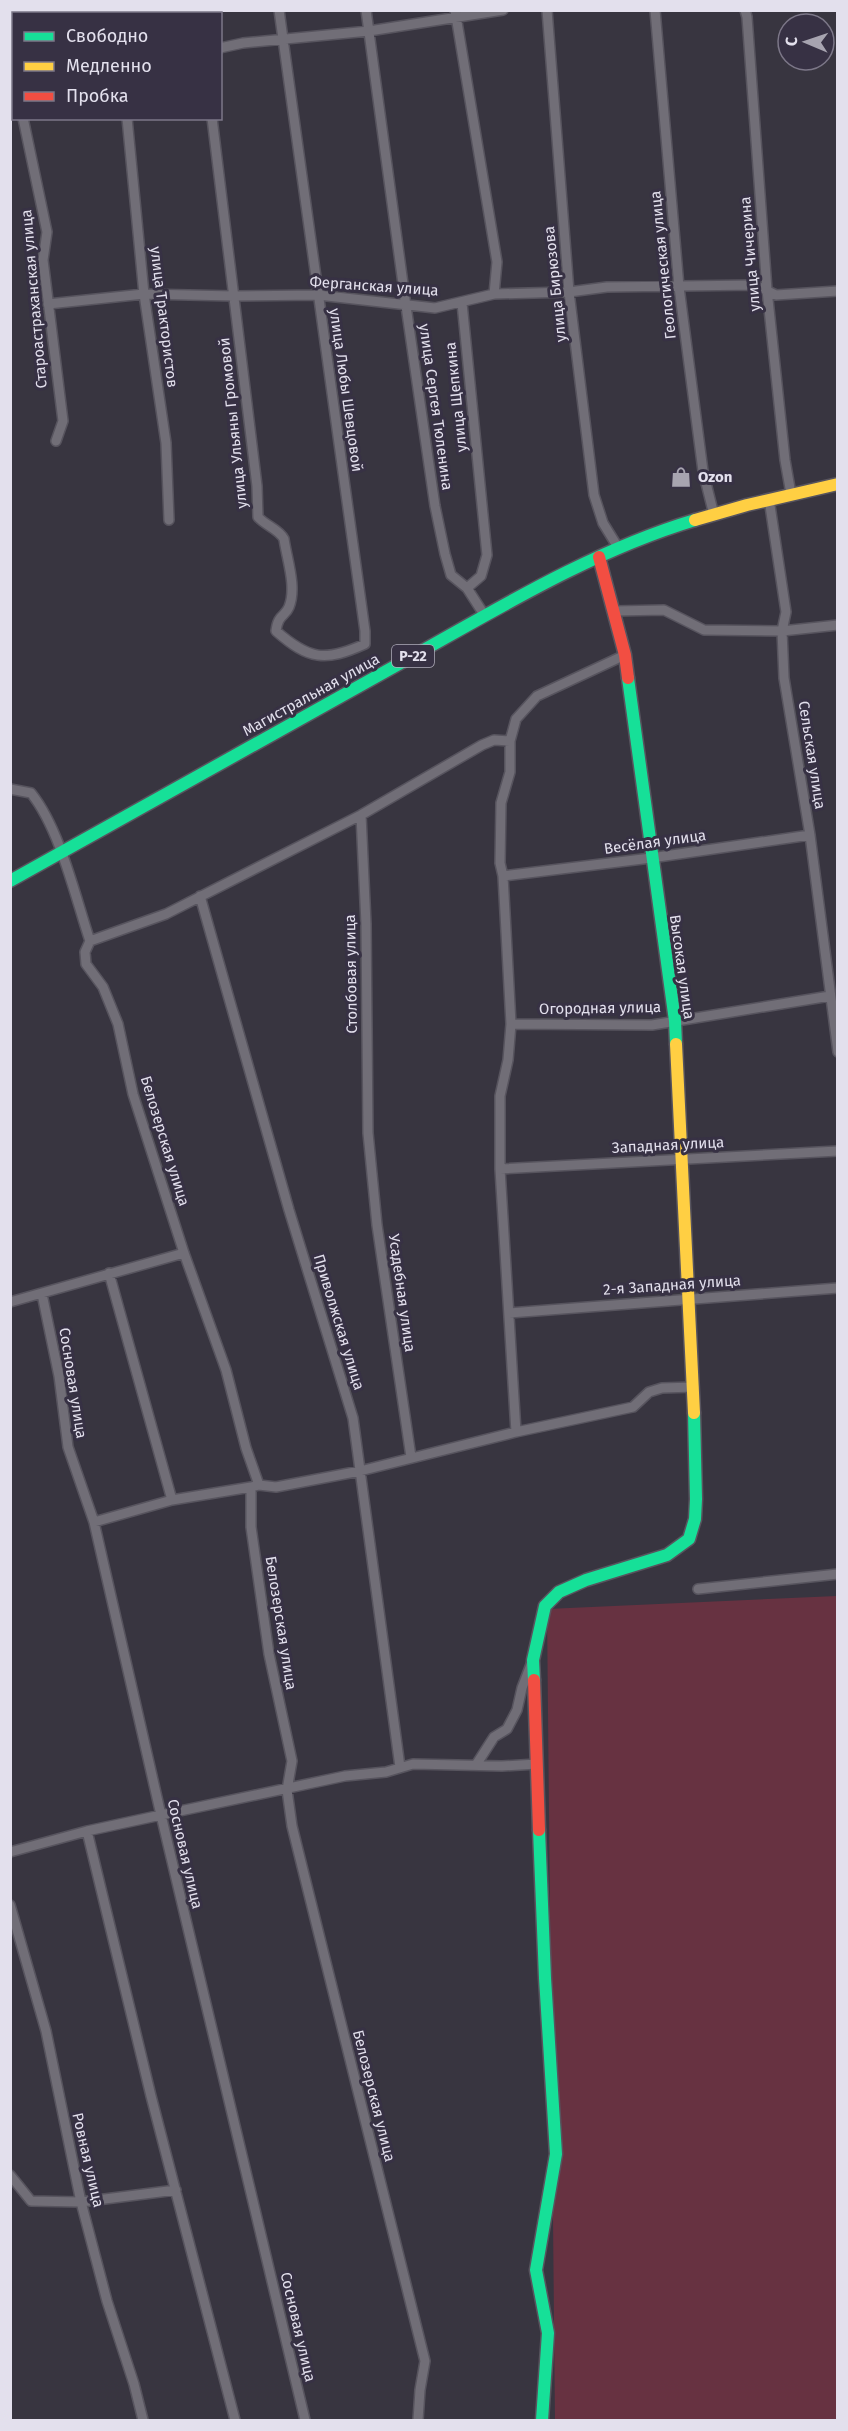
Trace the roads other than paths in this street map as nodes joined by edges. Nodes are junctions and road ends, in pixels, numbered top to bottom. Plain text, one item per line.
1 (279, 10) edge
2 (366, 10) edge
3 (503, 10) edge
4 (547, 10) edge
5 (655, 10) edge
6 (745, 10) edge
7 (455, 14) edge
8 (369, 31) junction
9 (283, 39) junction
10 (222, 48) edge
11 (23, 120) edge
12 (127, 120) edge
13 (212, 120) edge
14 (679, 287) junction
15 (767, 290) junction
16 (837, 291) edge
17 (569, 292) junction
18 (144, 294) junction
19 (494, 294) junction
20 (318, 295) junction
21 (234, 296) junction
22 (462, 303) junction
23 (48, 304) junction
24 (406, 306) junction
25 (56, 441) dead end
26 (837, 484) edge
27 (791, 494) junction
28 (769, 499) junction
29 (714, 514) junction
30 (169, 520) dead end
31 (619, 549) junction
32 (599, 556) junction
33 (467, 588) junction
34 (615, 611) junction
35 (485, 616) junction
36 (837, 625) edge
37 (365, 631) joint
38 (782, 631) junction
39 (624, 655) junction
40 (510, 741) junction
41 (10, 789) edge
42 (361, 815) junction
43 (810, 835) junction
44 (60, 853) junction
45 (651, 858) junction
46 (503, 876) junction
47 (10, 881) edge
48 (200, 896) junction
49 (90, 941) junction
50 (830, 996) junction
51 (675, 1021) junction
52 (511, 1024) junction
53 (837, 1052) edge
54 (368, 1133) joint
55 (837, 1151) edge
56 (684, 1160) junction
57 (500, 1169) junction
58 (184, 1253) junction
59 (109, 1273) junction
60 (837, 1288) edge
61 (42, 1294) junction
62 (690, 1299) junction
63 (10, 1302) edge
64 (509, 1313) junction
65 (694, 1387) junction
66 (516, 1432) junction
67 (411, 1458) junction
68 (360, 1471) junction
69 (255, 1486) junction
70 (171, 1500) junction
71 (94, 1522) junction
72 (837, 1574) edge
73 (698, 1589) dead end
74 (533, 1660) junction
75 (537, 1764) junction
76 (476, 1765) junction
77 (400, 1767) junction
78 (286, 1790) junction
79 (160, 1815) junction
80 (87, 1831) junction
81 (10, 1852) edge
82 (10, 1905) edge
83 (10, 2175) edge
84 (176, 2190) junction
85 (81, 2202) junction
86 (143, 2421) edge
87 (235, 2421) edge
88 (305, 2421) edge
89 (418, 2421) edge
90 (542, 2421) edge

1 - 9 street, улица Любы Шевцовой
2 - 8 street, улица Сергея Тюленина
3 - 7 street
4 - 17 street, улица Бирюзова
5 - 14 street, Геологическая улица
6 - 15 street, улица Чичерина
7 - 8 street
7 - 19 street
8 - 9 street
8 - 24 street, улица Сергея Тюленина
9 - 10 street
9 - 20 street, улица Любы Шевцовой
11 - 23 street, Староастраханская улица
12 - 18 street, улица Трактористов
13 - 21 street, улица Ульяны Громовой
14 - 15 street, Ферганская улица
14 - 17 street, Ферганская улица
14 - 29 street, Геологическая улица
15 - 16 street, Ферганская улица
15 - 27 street, улица Чичерина
17 - 19 street, Ферганская улица
17 - 31 street, улица Бирюзова
18 - 21 street, Ферганская улица
18 - 23 street, Ферганская улица
18 - 30 street, улица Трактористов
19 - 22 street, Ферганская улица
20 - 21 street, Ферганская улица
20 - 24 street, Ферганская улица
20 - 37 street, улица Любы Шевцовой
21 - 37 street, улица Ульяны Громовой
22 - 24 street, Ферганская улица
22 - 33 street, улица Щепкина
23 - 25 street, Староастраханская улица
24 - 33 street, улица Сергея Тюленина
26 - 27 main road, Магистральная улица / Р-22
27 - 28 main road, Магистральная улица / Р-22
28 - 29 main road, Магистральная улица / Р-22
28 - 38 street, Сельская улица
29 - 31 main road, Магистральная улица / Р-22
31 - 32 main road, Магистральная улица / Р-22
32 - 34 main road, Высокая улица
32 - 35 main road, Магистральная улица / Р-22
33 - 35 street, улица Сергея Тюленина
34 - 38 street
34 - 39 main road, Высокая улица
35 - 44 main road, Магистральная улица / Р-22
36 - 38 street
38 - 43 street, Сельская улица
39 - 40 street
39 - 45 main road, Высокая улица
40 - 42 street
40 - 46 street
41 - 44 street, Белозерская улица
42 - 48 street
42 - 54 street, Столбовая улица
43 - 45 street, Весёлая улица
43 - 50 street, Сельская улица
44 - 47 main road, Магистральная улица / Р-22
44 - 49 street, Белозерская улица
45 - 46 street, Весёлая улица
45 - 51 main road, Высокая улица
46 - 52 street
48 - 49 street
48 - 68 street, Приволжская улица
49 - 58 street, Белозерская улица
50 - 51 street, Огородная улица
50 - 53 street, Сельская улица
51 - 52 street, Огородная улица
51 - 56 main road, Высокая улица
52 - 57 street
54 - 67 street, Усадебная улица
55 - 56 street, Западная улица
56 - 57 street, Западная улица
56 - 62 main road, Высокая улица
57 - 64 street
58 - 59 street
58 - 69 street, Белозерская улица
59 - 61 street
59 - 70 street
60 - 62 street, 2-я Западная улица
61 - 63 street
61 - 71 street, Сосновая улица
62 - 64 street, 2-я Западная улица
62 - 65 main road, Высокая улица
64 - 66 street
65 - 66 street
65 - 74 main road, Высокая улица
66 - 67 street
67 - 68 street
68 - 69 street
68 - 77 street, Приволжская улица
69 - 70 street
69 - 78 street, Белозерская улица
70 - 71 street
71 - 79 street, Сосновая улица
72 - 73 street
74 - 75 main road, Высокая улица
74 - 76 street
75 - 76 street
75 - 90 main road, Высокая улица
76 - 77 street
77 - 78 street
78 - 79 street
78 - 89 street, Белозерская улица
79 - 80 street
79 - 88 street, Сосновая улица
80 - 81 street
80 - 84 street
82 - 85 street, Ровная улица
83 - 85 street
84 - 85 street
84 - 87 street
85 - 86 street, Ровная улица

